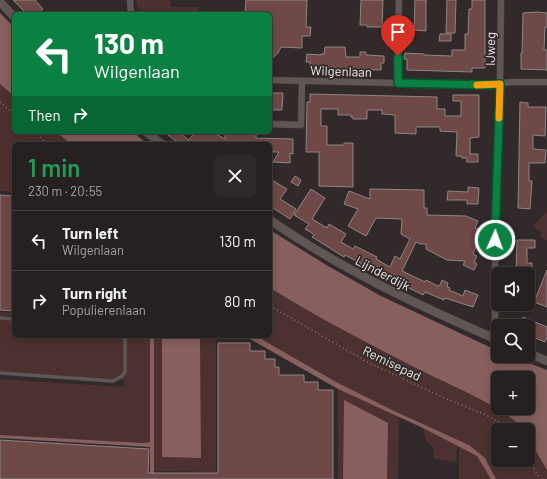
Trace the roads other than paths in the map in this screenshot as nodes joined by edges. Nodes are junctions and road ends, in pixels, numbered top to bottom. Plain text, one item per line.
1 (130, 0) edge
2 (399, 0) edge
3 (501, 0) edge
4 (0, 2) edge
5 (131, 12) edge
6 (12, 15) edge
7 (272, 80) edge
8 (302, 81) junction
9 (547, 82) edge
10 (398, 83) junction
11 (500, 84) junction
12 (272, 124) edge
13 (149, 134) edge
14 (159, 142) edge
15 (272, 221) edge
16 (0, 318) edge
17 (12, 319) edge
18 (495, 319) edge
19 (491, 337) edge
20 (125, 338) edge
21 (535, 356) edge
22 (547, 361) edge
23 (0, 373) edge

1 - 5 street
2 - 10 street
3 - 11 street, IJweg
4 - 6 street
7 - 8 street, Wilgenlaan
8 - 10 street, Wilgenlaan
8 - 12 street, Wilgenlaan
9 - 11 street, Wilgenlaan
10 - 11 street, Wilgenlaan
11 - 18 street, IJweg
13 - 14 street
15 - 19 street, Lijnderdijk
16 - 17 lane
20 - 23 lane
21 - 22 street

